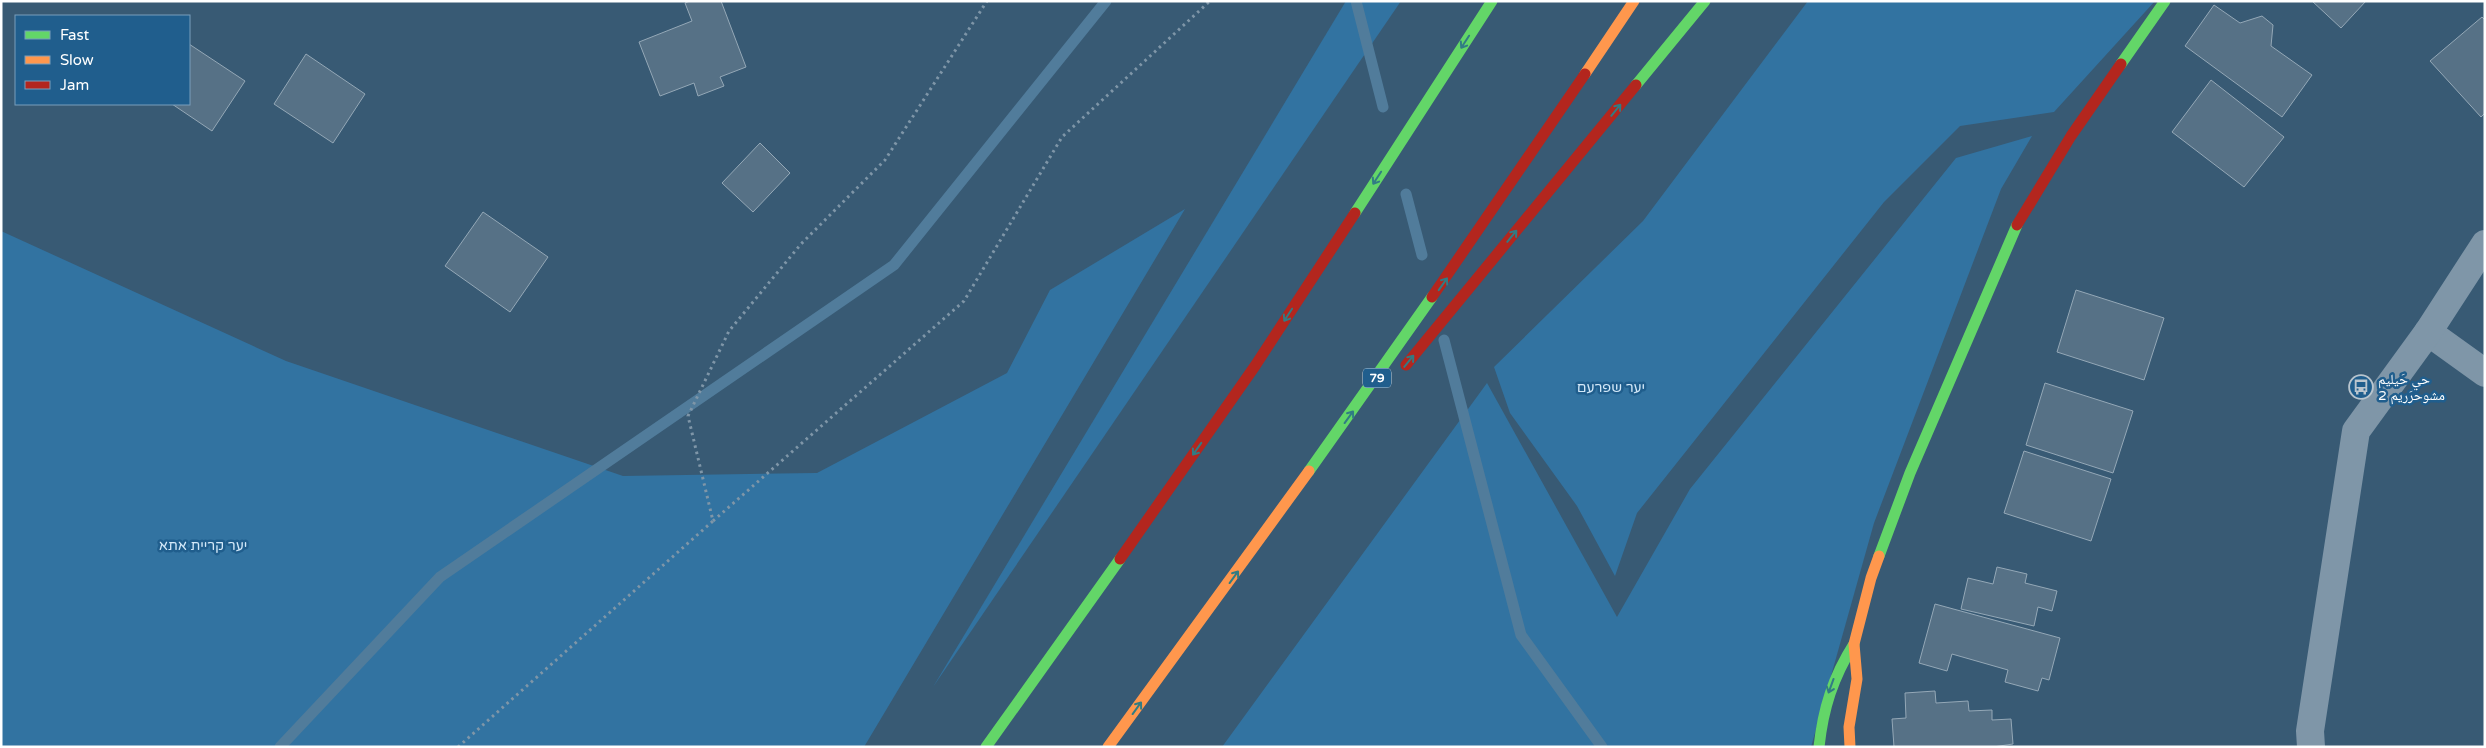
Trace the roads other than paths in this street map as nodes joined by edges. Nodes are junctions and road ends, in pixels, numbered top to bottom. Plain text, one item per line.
1 (1492, 1) edge
2 (1634, 1) edge
3 (1706, 1) edge
4 (2165, 1) edge
5 (2485, 244) edge
6 (2428, 332) junction
7 (1401, 370) dead end
8 (2485, 373) edge
9 (1357, 424) dead end
10 (1256, 548) junction
11 (1854, 644) junction
12 (986, 747) edge
13 (1108, 747) edge
14 (1819, 747) edge
15 (1850, 747) edge
16 (2310, 747) edge

1 -> 12 main road
10 -> 2 main road, 79
7 -> 3 main road
4 - 11 main road
5 - 6 street
6 - 8 street
6 - 16 street
9 - 10 main road
13 -> 10 main road, 79
11 -> 14 main road
11 - 15 main road

